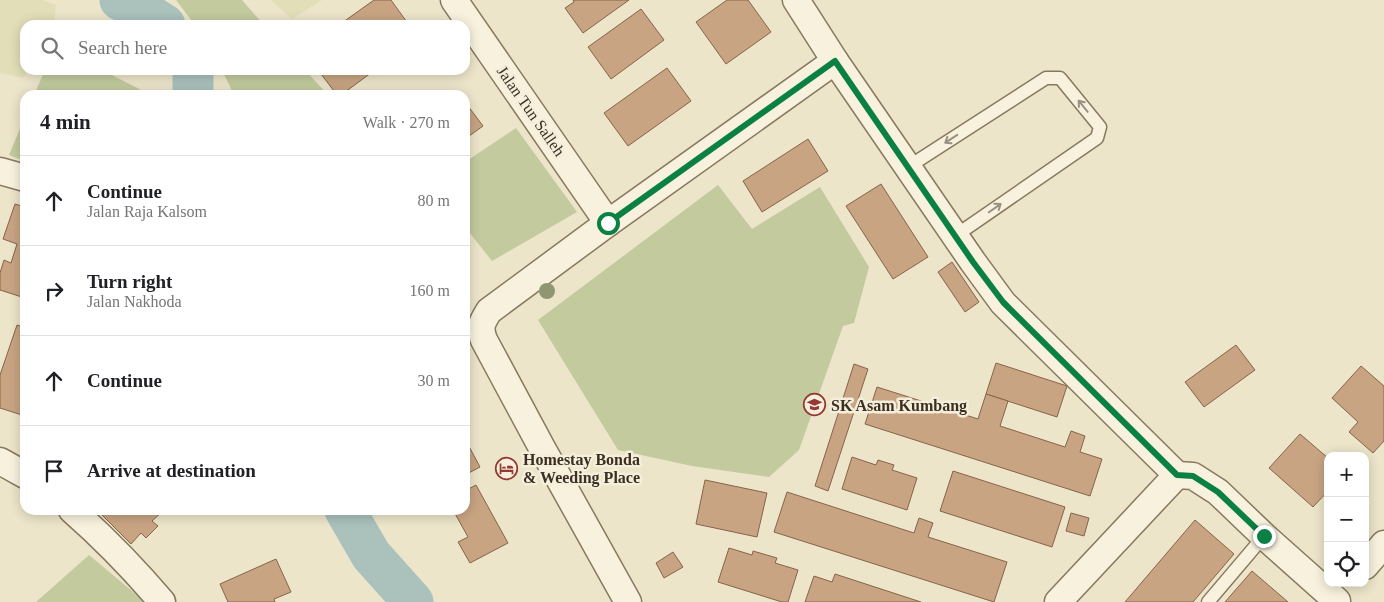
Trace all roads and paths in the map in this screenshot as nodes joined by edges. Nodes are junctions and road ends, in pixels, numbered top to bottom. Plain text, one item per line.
1 (454, 0) edge
2 (796, 0) edge
3 (468, 20) edge
4 (470, 23) edge
5 (835, 61) junction
6 (908, 167) junction
7 (0, 171) edge
8 (20, 177) edge
9 (608, 223) junction
10 (955, 236) junction
11 (0, 461) edge
12 (20, 473) edge
13 (1177, 475) junction
14 (78, 515) edge
15 (1264, 536) junction
16 (1384, 544) edge
17 (1369, 561) edge
18 (1341, 595) edge
19 (162, 602) edge
20 (628, 602) edge
21 (1058, 602) edge
22 (1208, 602) edge

1 - 3 street, Jalan Tun Salleh
2 - 5 street
4 - 9 street, Jalan Tun Salleh
5 - 6 street
5 - 9 street
6 - 10 street
10 -> 6 lane
7 - 8 street
9 - 20 street
10 - 13 street
11 - 12 street
13 - 15 street
13 - 21 street
14 - 19 street
15 - 18 street
15 - 22 lane
16 - 17 street

